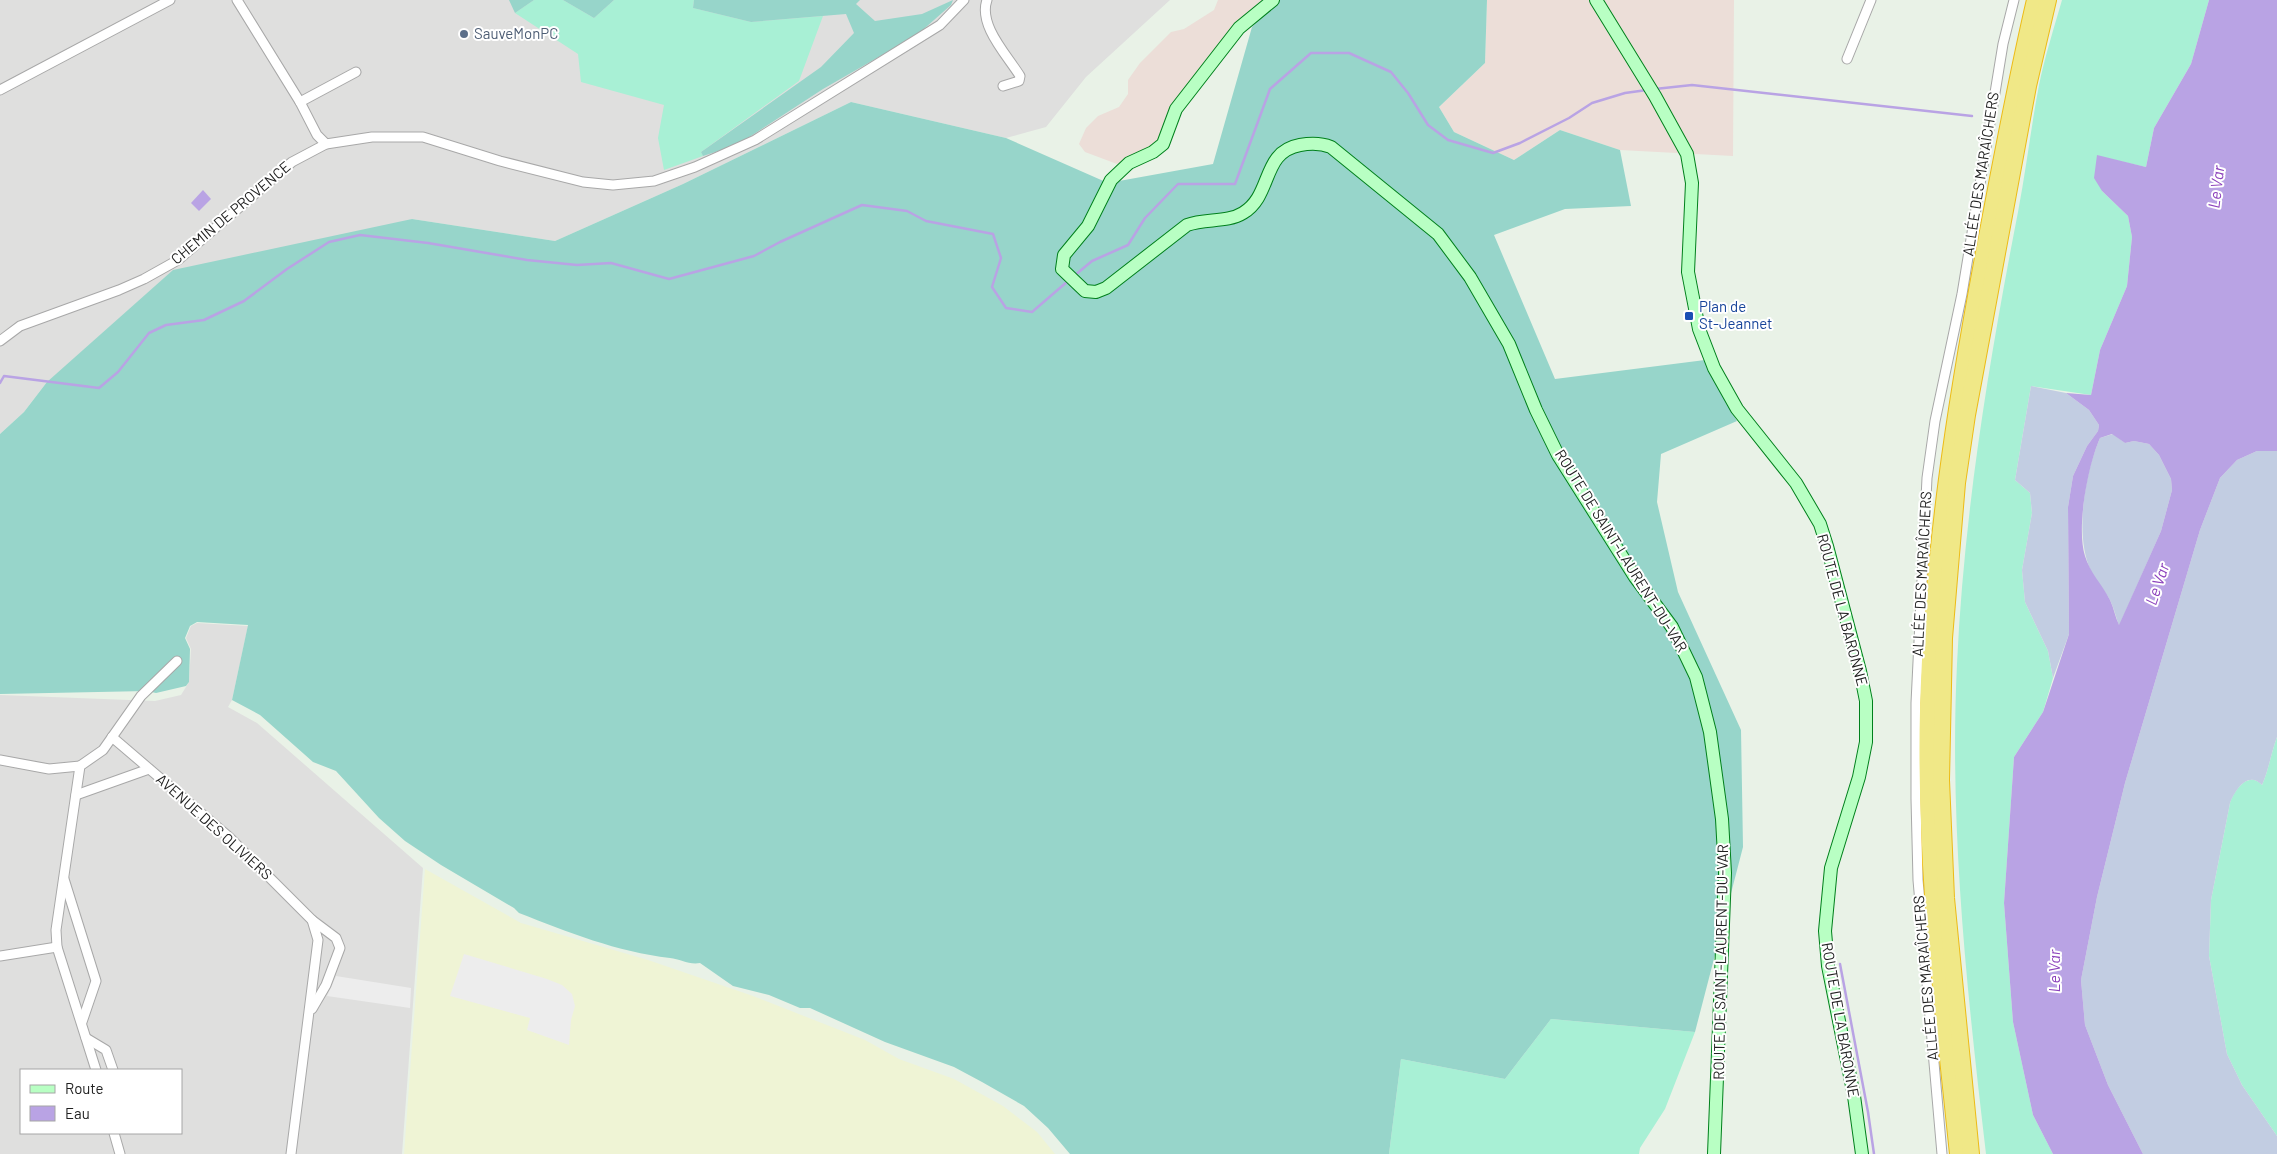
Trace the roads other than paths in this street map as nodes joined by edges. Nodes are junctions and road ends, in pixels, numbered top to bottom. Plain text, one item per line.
1 (170, 0) edge
2 (237, 0) edge
3 (964, 0) edge
4 (987, 0) edge
5 (1273, 0) edge
6 (1596, 0) edge
7 (1871, 0) edge
8 (2014, 0) edge
9 (2035, 0) edge
10 (2048, 0) edge
11 (1847, 59) dead end
12 (356, 72) dead end
13 (1003, 86) dead end
14 (0, 90) edge
15 (300, 102) junction
16 (326, 144) junction
17 (0, 341) edge
18 (177, 661) dead end
19 (112, 737) junction
20 (0, 760) edge
21 (80, 766) junction
22 (149, 769) junction
23 (76, 795) junction
24 (63, 877) junction
25 (312, 920) junction
26 (57, 947) junction
27 (0, 956) edge
28 (310, 1012) junction
29 (82, 1022) junction
30 (86, 1038) junction
31 (96, 1069) edge
32 (113, 1069) edge
33 (114, 1134) edge
34 (120, 1154) edge
35 (290, 1154) edge
36 (1714, 1154) edge
37 (1862, 1154) edge
38 (1942, 1154) edge
39 (1958, 1154) edge
40 (1971, 1154) edge

1 - 14 street
2 - 15 street
3 - 16 street, CHEMIN DE PROVENCE
4 - 13 street
5 - 36 street, ROUTE DE SAINT-LAURENT-DU-VAR
6 - 37 street, ROUTE DE LA BARONNE
7 - 11 street
8 - 38 street, ALLÉE DES MARAÎCHERS
9 - 39 highway
10 - 40 highway
12 - 15 street
15 - 16 street
16 - 17 street, CHEMIN DE PROVENCE
18 - 19 street
19 - 21 street
19 - 22 street, AVENUE DES OLIVIERS
20 - 21 street
21 - 23 street
22 - 23 street
22 - 25 street, AVENUE DES OLIVIERS
23 - 24 street
24 - 26 street
24 - 29 street
25 - 28 street, AVENUE DES OLIVIERS
25 - 28 street, AVENUE DES OLIVIERS
26 - 27 street
26 - 29 street
28 - 35 street, AVENUE DES OLIVIERS
29 - 30 street
30 - 31 street
30 - 32 street
33 - 34 street

